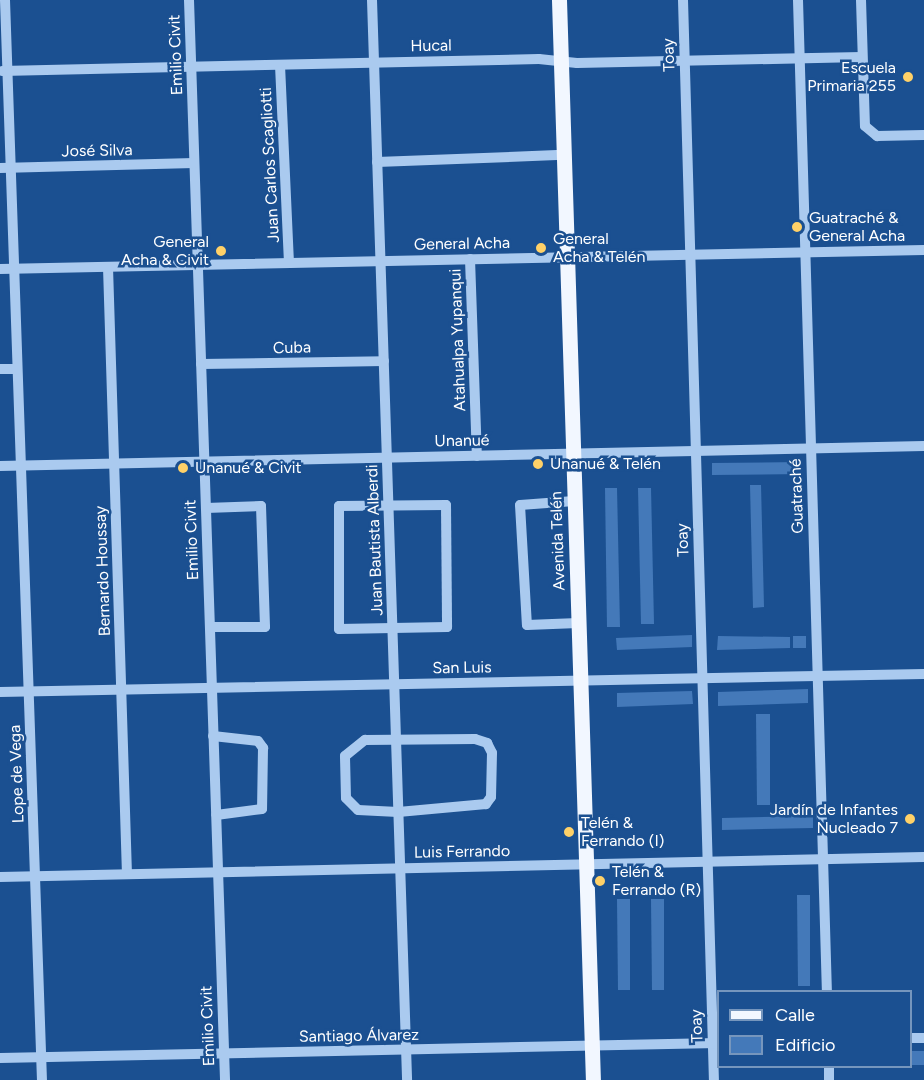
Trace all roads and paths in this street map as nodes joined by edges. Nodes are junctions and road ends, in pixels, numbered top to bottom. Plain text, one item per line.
1 (5, 0) edge
2 (189, 0) edge
3 (372, 0) edge
4 (559, 0) edge
5 (683, 0) edge
6 (798, 0) edge
7 (861, 0) edge
8 (862, 57) junction
9 (799, 59) junction
10 (561, 61) junction
11 (684, 61) junction
12 (374, 62) junction
13 (280, 65) junction
14 (191, 66) junction
15 (4, 71) edge
16 (924, 135) edge
17 (924, 140) edge
18 (564, 155) junction
19 (378, 162) junction
20 (194, 164) junction
21 (5, 168) edge
22 (924, 250) edge
23 (805, 252) junction
24 (690, 254) junction
25 (567, 257) junction
26 (470, 259) junction
27 (381, 261) junction
28 (290, 263) junction
29 (198, 265) junction
30 (108, 267) junction
31 (14, 269) junction
32 (0, 270) edge
33 (384, 361) junction
34 (201, 364) junction
35 (0, 369) edge
36 (18, 369) junction
37 (924, 446) edge
38 (811, 448) junction
39 (695, 451) junction
40 (573, 453) junction
41 (477, 456) junction
42 (387, 458) junction
43 (204, 461) junction
44 (114, 464) junction
45 (21, 465) junction
46 (0, 466) edge
47 (574, 501) junction
48 (388, 506) junction
49 (206, 508) junction
50 (578, 623) junction
51 (210, 627) junction
52 (392, 628) junction
53 (924, 674) edge
54 (817, 676) junction
55 (702, 678) junction
56 (580, 681) junction
57 (394, 684) junction
58 (212, 688) junction
59 (122, 690) junction
60 (0, 692) edge
61 (29, 692) junction
62 (213, 736) junction
63 (396, 741) junction
64 (398, 812) junction
65 (216, 815) junction
66 (924, 857) edge
67 (823, 859) junction
68 (707, 861) junction
69 (586, 864) junction
70 (400, 868) junction
71 (218, 872) junction
72 (128, 874) junction
73 (35, 876) junction
74 (0, 877) edge
75 (827, 990) edge
76 (716, 1043) edge
77 (591, 1046) junction
78 (406, 1050) junction
79 (224, 1054) junction
80 (0, 1058) edge
81 (41, 1058) junction
82 (42, 1080) edge
83 (225, 1080) edge
84 (407, 1080) edge
85 (592, 1080) edge
86 (714, 1080) edge

1 - 15 street, Lope de Vega
2 - 14 street, Emilio Civit
3 - 12 street, Juan Bautista Alberdi
4 - 10 main road, Avenida Telén
5 - 11 street, Toay
6 - 9 street, Guatraché
7 - 8 street
8 - 9 street, Hucal
8 - 16 street
9 - 11 street, Hucal
9 - 23 street, Guatraché
10 - 11 street, Hucal
10 - 12 street, Hucal
10 - 18 main road, Avenida Telén
11 - 24 street, Toay
12 - 13 street, Hucal
12 - 19 street, Juan Bautista Alberdi
13 - 14 street, Hucal
13 - 28 street, Juan Carlos Scagliotti
14 - 15 street, Hucal
14 - 20 street, Emilio Civit
15 - 21 street, Lope de Vega
16 - 17 street
18 - 19 street
18 - 25 main road, Avenida Telén
19 - 27 street, Juan Bautista Alberdi
20 - 21 street, José Silva
20 - 29 street, Emilio Civit
21 - 31 street, Lope de Vega
22 - 23 street, General Acha
23 - 24 street, General Acha
23 - 38 street, Guatraché
24 - 25 street, General Acha
24 - 39 street, Toay
25 - 26 street, General Acha
25 - 40 main road, Avenida Telén
26 - 27 street, General Acha
26 - 41 street, Atahualpa Yupanqui
27 - 28 street, General Acha
27 - 33 street, Juan Bautista Alberdi
28 - 29 street, General Acha
29 - 30 street, General Acha
29 - 34 street, Emilio Civit
30 - 31 street, General Acha
30 - 44 street, Bernardo Houssay
31 - 32 street, General Acha
31 - 36 street, Lope de Vega
33 - 34 street, Cuba
33 - 42 street, Juan Bautista Alberdi
34 - 43 street, Emilio Civit
35 - 36 street
36 - 45 street, Lope de Vega
37 - 38 street, Unanué
38 - 39 street, Unanué
38 - 54 street, Guatraché
39 - 40 street, Unanué
39 - 55 street, Toay
40 - 41 street, Unanué
40 - 47 main road, Avenida Telén
41 - 42 street, Unanué
42 - 43 street, Unanué
42 - 48 street, Juan Bautista Alberdi
43 - 44 street, Unanué
43 - 49 street, Emilio Civit
44 - 45 street, Unanué
44 - 59 street, Bernardo Houssay
45 - 46 street, Unanué
45 - 61 street, Lope de Vega
47 - 50 main road, Avenida Telén
47 - 50 street
48 - 52 street, Juan Bautista Alberdi
48 - 52 street
48 - 52 street
49 - 51 street, Emilio Civit
49 - 51 street
50 - 56 main road, Avenida Telén
51 - 58 street, Emilio Civit
52 - 57 street, Juan Bautista Alberdi
53 - 54 street, San Luis
54 - 55 street, San Luis
54 - 67 street, Guatraché
55 - 56 street, San Luis
55 - 68 street, Toay
56 - 57 street, San Luis
56 - 69 main road, Avenida Telén
57 - 58 street, San Luis
57 - 63 street, Juan Bautista Alberdi
58 - 59 street, San Luis
58 - 62 street, Emilio Civit
59 - 61 street, San Luis
59 - 72 street, Bernardo Houssay
60 - 61 street, San Luis
61 - 73 street, Lope de Vega
62 - 65 street, Emilio Civit
62 - 65 street
63 - 64 street, Juan Bautista Alberdi
63 - 64 street
63 - 64 street
64 - 70 street, Juan Bautista Alberdi
65 - 71 street, Emilio Civit
66 - 67 street, Luis Ferrando
67 - 68 street, Luis Ferrando
67 - 75 street, Guatraché
68 - 69 street, Luis Ferrando
68 - 76 street, Toay
69 - 70 street, Luis Ferrando
69 - 77 main road, Avenida Telén
70 - 71 street, Luis Ferrando
70 - 78 street, Juan Bautista Alberdi
71 - 72 street, Luis Ferrando
71 - 79 street, Emilio Civit
72 - 73 street, Luis Ferrando
73 - 74 street, Luis Ferrando
73 - 81 street, Lope de Vega
76 - 77 street, Santiago Álvarez
76 - 86 street, Toay
77 - 78 street, Santiago Álvarez
77 - 85 main road, Avenida Telén
78 - 79 street, Santiago Álvarez
78 - 84 street, Juan Bautista Alberdi
79 - 81 street, Santiago Álvarez
79 - 83 street, Emilio Civit
80 - 81 street, Santiago Álvarez
81 - 82 street, Lope de Vega

